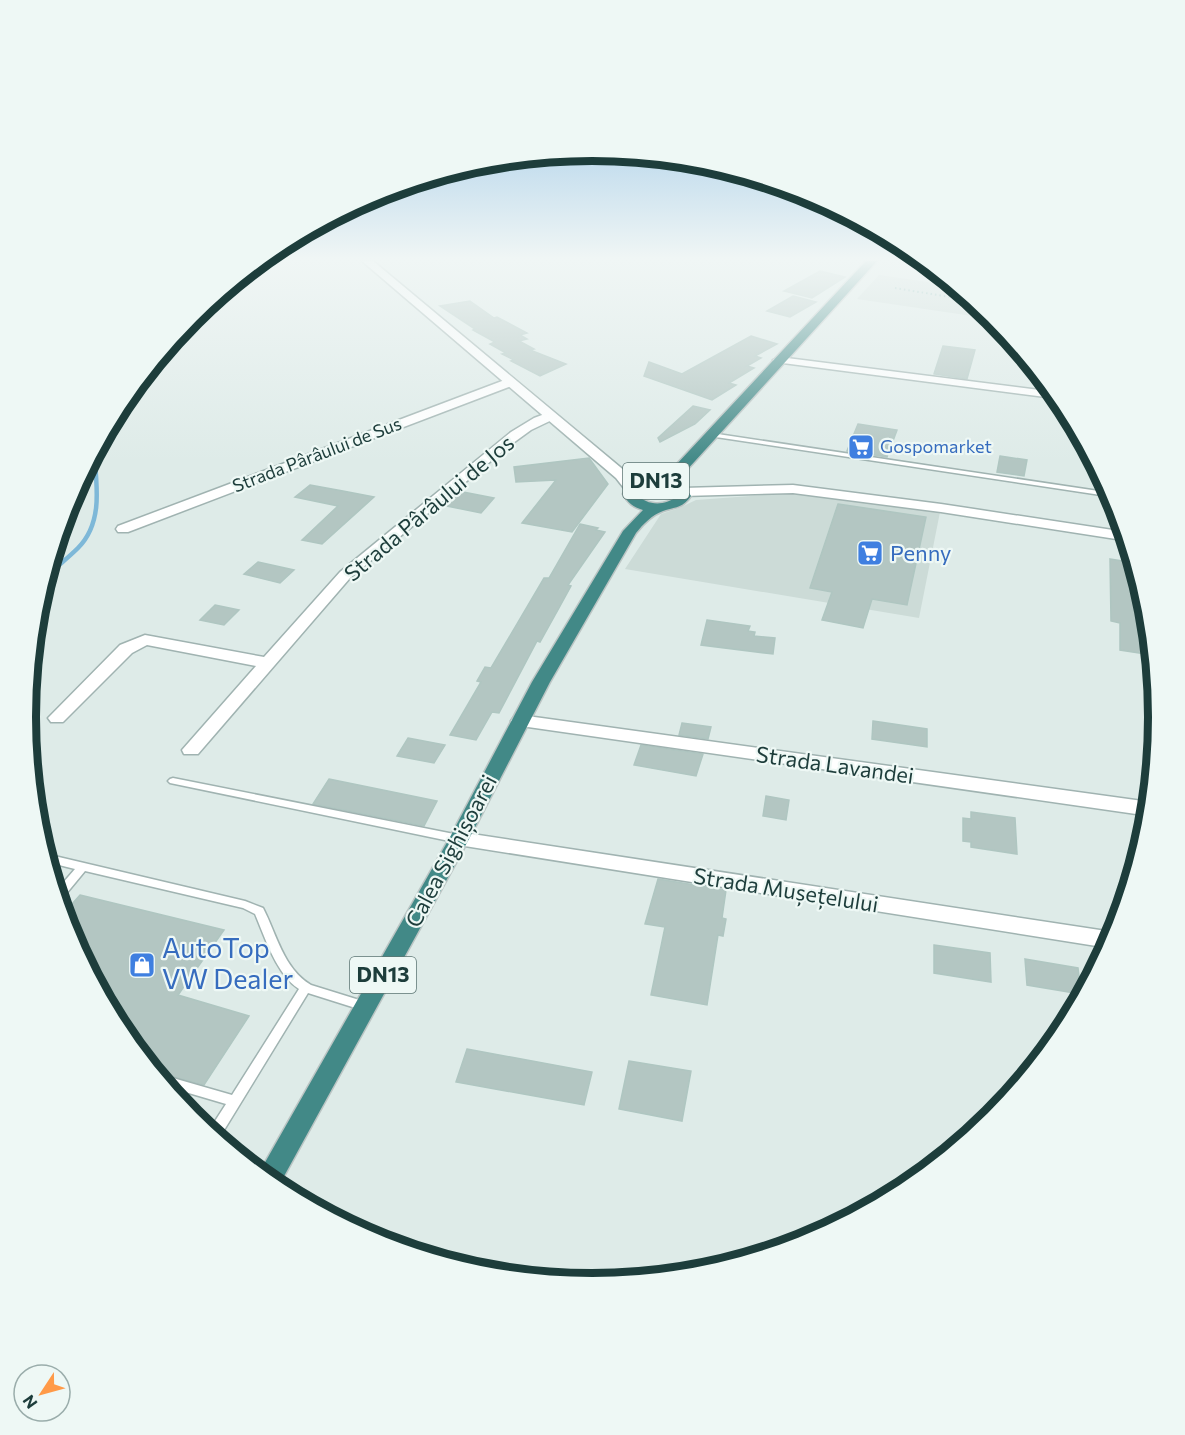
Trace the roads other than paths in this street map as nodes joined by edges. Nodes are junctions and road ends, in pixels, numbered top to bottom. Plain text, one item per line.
1 (446, 328) edge
2 (809, 328) edge
3 (779, 360) junction
4 (510, 382) junction
5 (1045, 394) edge
6 (550, 416) junction
7 (711, 435) junction
8 (680, 469) junction
9 (644, 484) junction
10 (680, 492) junction
11 (1102, 493) edge
12 (638, 503) junction
13 (658, 508) junction
14 (637, 522) junction
15 (123, 529) dead end
16 (1118, 536) edge
17 (269, 663) junction
18 (57, 718) dead end
19 (520, 721) junction
20 (191, 750) dead end
21 (173, 781) dead end
22 (1141, 808) edge
23 (459, 839) junction
24 (55, 860) edge
25 (82, 867) junction
26 (64, 889) edge
27 (1103, 938) edge
28 (305, 988) junction
29 (365, 1006) junction
30 (173, 1083) edge
31 (235, 1101) junction
32 (218, 1128) edge
33 (273, 1173) edge

1 - 4 street
2 - 3 highway, DN13
3 - 5 street
3 - 7 highway, DN13
4 - 6 street
4 - 15 street, Strada Pârâului de Sus
6 - 9 street
6 - 17 street, Strada Pârâului de Jos
7 - 8 highway, DN13
7 - 11 lane
8 - 9 highway, DN13
8 - 10 highway, DN13
9 - 10 highway, DN13
9 - 12 highway, DN13
10 - 13 highway, DN13
10 - 16 street
12 - 13 highway, DN13
12 - 14 highway, Calea Sighișoarei / DN13
13 - 14 highway, Calea Sighișoarei / DN13
14 - 19 highway, Calea Sighișoarei / DN13
17 - 18 street
17 - 20 street, Strada Pârâului de Jos
19 - 22 street, Strada Lavandei
19 - 23 highway, Calea Sighișoarei / DN13
21 - 23 lane
23 - 27 street, Strada Mușețelului
23 - 29 highway, Calea Sighișoarei / DN13
24 - 25 lane
25 - 26 lane
25 - 28 lane
28 - 29 lane
28 - 31 lane
29 - 33 highway, Calea Sighișoarei / DN13
30 - 31 lane
31 - 32 lane

